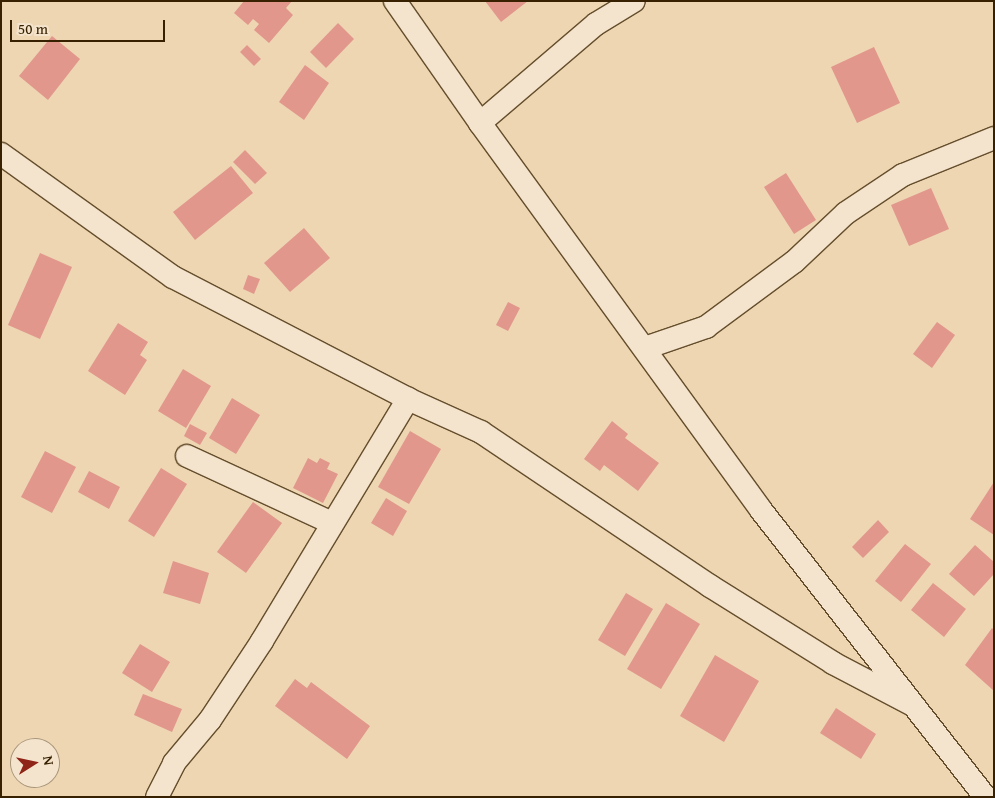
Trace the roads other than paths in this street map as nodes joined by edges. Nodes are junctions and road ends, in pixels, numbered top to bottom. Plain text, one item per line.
1 (395, 1) edge
2 (634, 1) edge
3 (480, 123) junction
4 (994, 138) edge
5 (1, 154) edge
6 (645, 348) junction
7 (408, 398) junction
8 (188, 456) dead end
9 (332, 523) junction
10 (913, 705) junction
11 (157, 797) edge
12 (985, 797) edge

1 - 3 street
2 - 3 street
3 - 6 street
4 - 6 street
5 - 7 street
6 - 10 street
7 - 9 street
7 - 10 street
8 - 9 street
9 - 11 street
10 - 12 street

